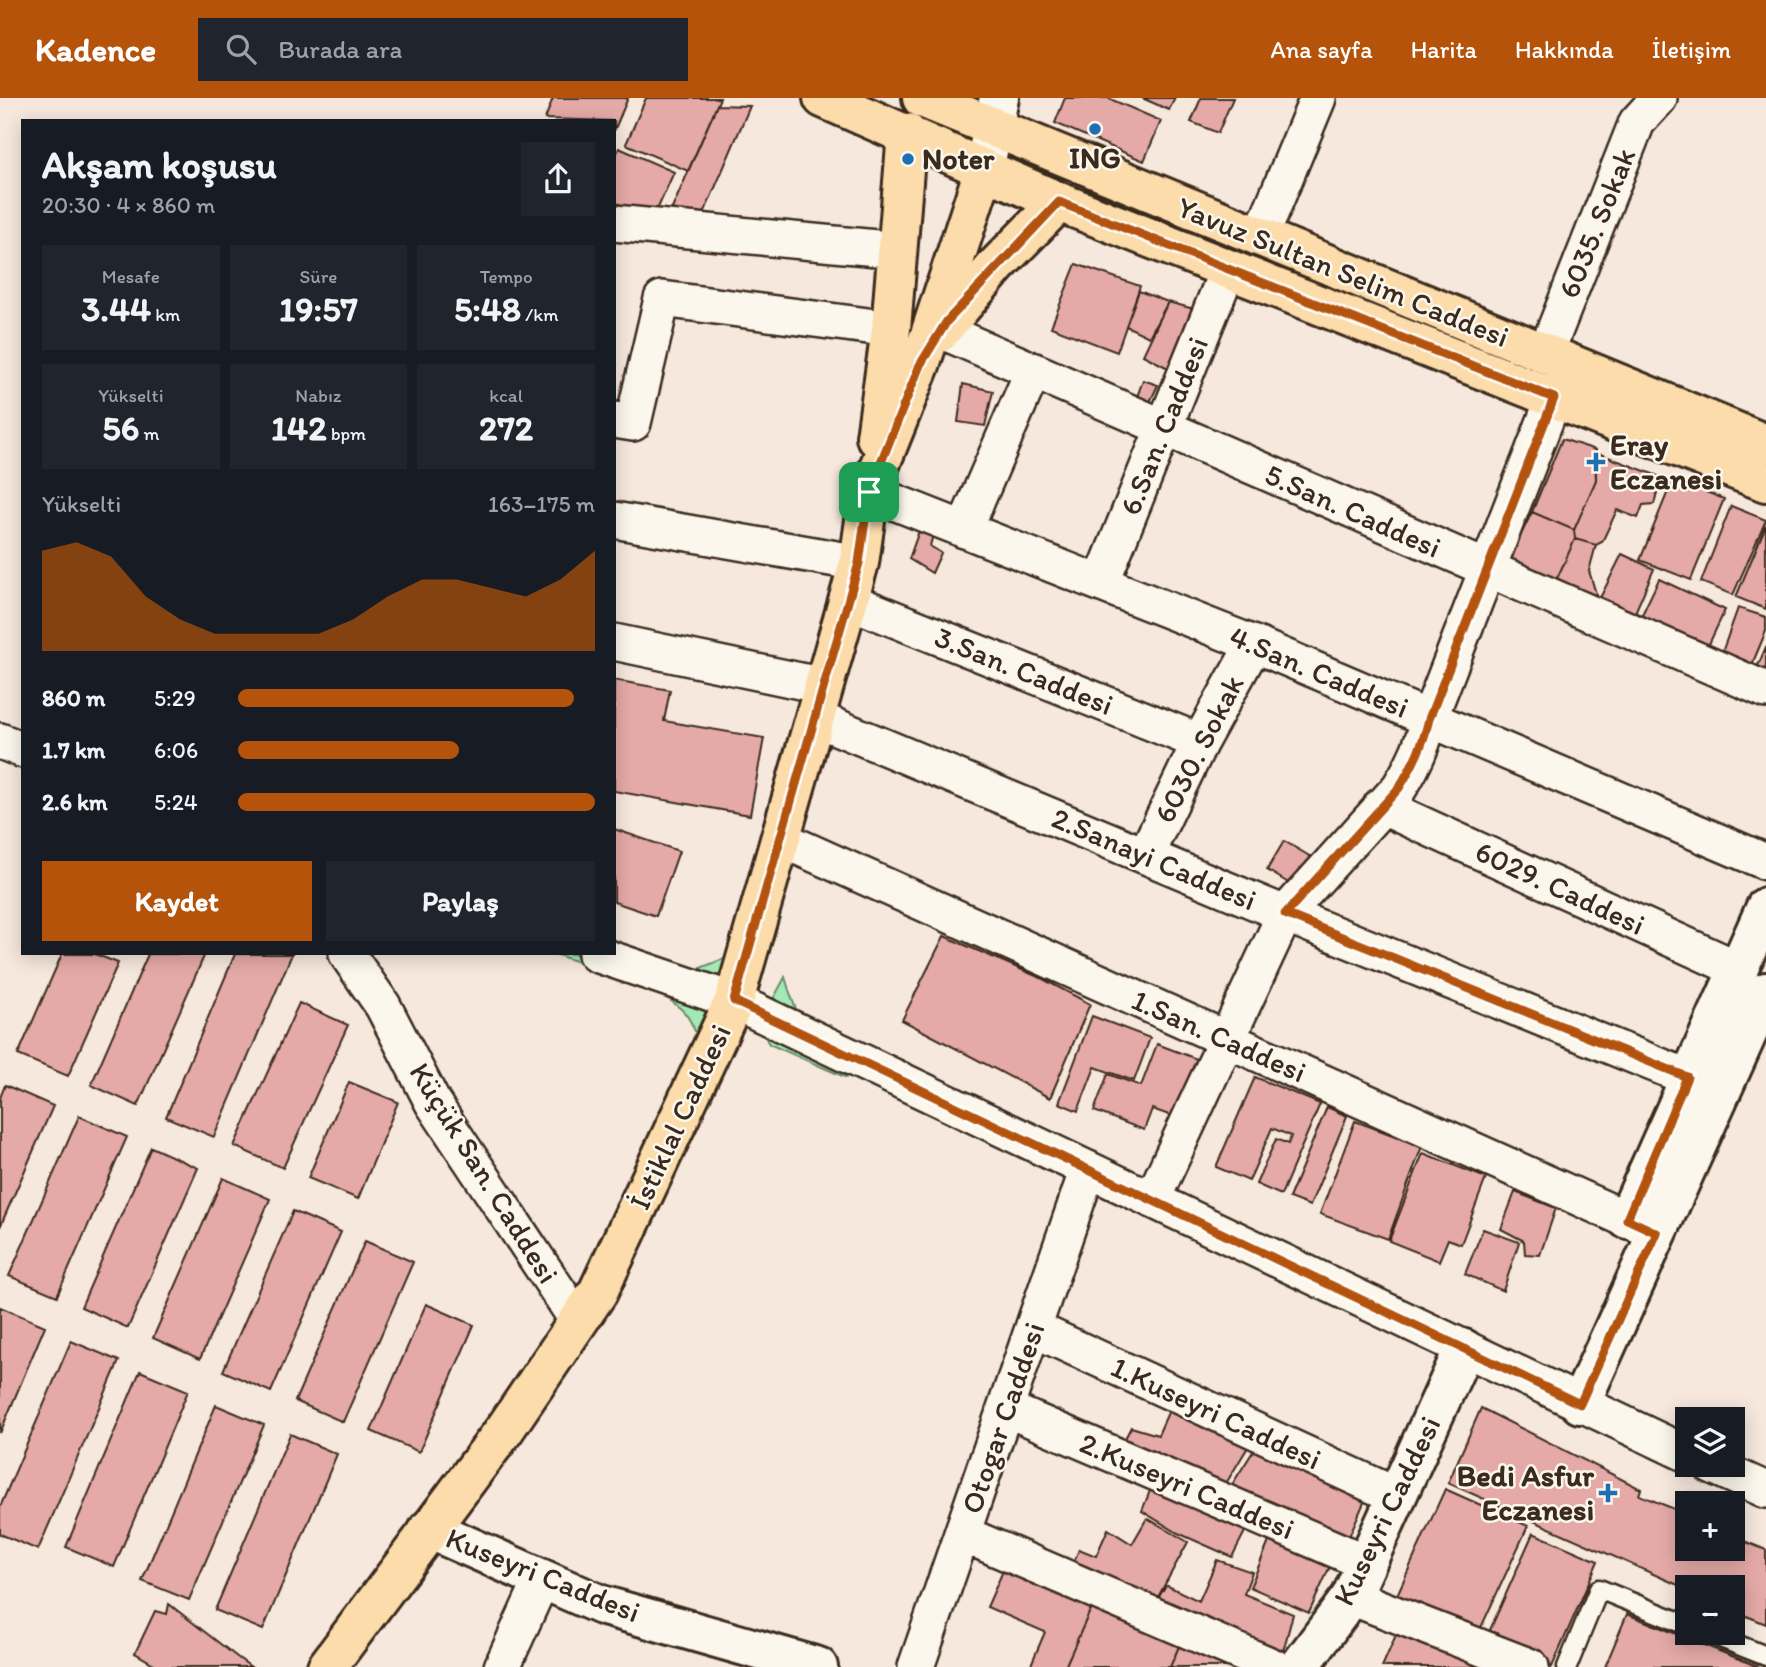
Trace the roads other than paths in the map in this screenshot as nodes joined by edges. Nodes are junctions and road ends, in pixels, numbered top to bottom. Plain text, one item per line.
1 (824, 98) edge
2 (922, 98) edge
3 (1318, 98) edge
4 (1644, 100) edge
5 (995, 113) edge
6 (910, 115) edge
7 (984, 170) junction
8 (1059, 202) junction
9 (616, 223) edge
10 (1260, 238) junction
11 (898, 250) junction
12 (1228, 269) junction
13 (891, 329) junction
14 (940, 330) junction
15 (1545, 355) junction
16 (920, 365) junction
17 (1033, 371) junction
18 (1554, 398) junction
19 (616, 421) edge
20 (1163, 428) junction
21 (1766, 444) edge
22 (1766, 482) edge
23 (869, 492) junction
24 (616, 520) edge
25 (964, 530) junction
26 (859, 563) junction
27 (1487, 569) junction
28 (1101, 583) junction
29 (847, 600) junction
30 (616, 643) edge
31 (1254, 644) junction
32 (1766, 690) edge
33 (820, 702) junction
34 (1429, 719) junction
35 (1200, 742) junction
36 (1381, 806) junction
37 (781, 839) junction
38 (1146, 855) junction
39 (1766, 862) edge
40 (1766, 907) edge
41 (1285, 914) junction
42 (348, 955) edge
43 (599, 955) edge
44 (1753, 981) edge
45 (734, 1001) junction
46 (1226, 1040) junction
47 (1687, 1077) junction
48 (1088, 1169) junction
49 (1152, 1200) junction
50 (1642, 1226) junction
51 (578, 1321) junction
52 (1034, 1329) junction
53 (1464, 1349) junction
54 (1580, 1404) junction
55 (1007, 1409) junction
56 (1675, 1448) edge
57 (1737, 1477) edge
58 (1766, 1490) edge
59 (1397, 1496) junction
60 (429, 1529) junction
61 (963, 1534) junction
62 (1367, 1563) junction
63 (542, 1579) junction
64 (1351, 1597) junction
65 (1675, 1620) edge
66 (1738, 1645) edge
67 (1766, 1656) edge
68 (327, 1667) edge
69 (502, 1667) edge
70 (818, 1667) edge
71 (916, 1667) edge
72 (1274, 1667) edge
73 (1298, 1667) edge
74 (1531, 1667) edge
75 (1567, 1667) edge

1 - 6 main road, Yavuz Sultan Selim Caddesi
2 - 5 main road, Yavuz Sultan Selim Caddesi
3 - 10 street
4 - 15 street, 6035. Sokak
5 - 7 street
5 - 10 main road, Yavuz Sultan Selim Caddesi
6 - 7 main road, Yavuz Sultan Selim Caddesi
6 - 11 main road, İstiklal Caddesi
7 - 8 main road, Yavuz Sultan Selim Caddesi
7 - 16 main road, İstiklal Caddesi
8 - 12 main road, Yavuz Sultan Selim Caddesi
8 - 14 main road, İstiklal Caddesi
9 - 11 street
10 - 15 main road, Yavuz Sultan Selim Caddesi
11 - 13 main road, İstiklal Caddesi
12 - 18 main road, Yavuz Sultan Selim Caddesi
12 - 20 street, 6.San. Caddesi
13 - 19 street
13 - 23 main road, İstiklal Caddesi
14 - 16 main road, İstiklal Caddesi
14 - 17 street, 5.San. Caddesi
15 - 21 main road, Yavuz Sultan Selim Caddesi
16 - 23 main road, İstiklal Caddesi
17 - 20 street, 5.San. Caddesi
17 - 25 street
18 - 22 main road, Yavuz Sultan Selim Caddesi
18 - 27 street
20 - 27 street, 5.San. Caddesi
20 - 28 street, 6.San. Caddesi
23 - 25 street, 4.San. Caddesi
23 - 26 main road, İstiklal Caddesi
24 - 26 street
25 - 28 street, 4.San. Caddesi
26 - 29 main road, İstiklal Caddesi
27 - 32 street, 5.San. Caddesi
27 - 34 street
28 - 31 street, 4.San. Caddesi
29 - 33 main road, İstiklal Caddesi
29 - 35 street, 3.San. Caddesi
30 - 33 street, 2.Sanayi Caddesi
31 - 34 street, 4.San. Caddesi
31 - 35 street, 6030. Sokak
33 - 37 main road, İstiklal Caddesi
33 - 38 street, 2.Sanayi Caddesi
34 - 36 street
34 - 39 street, 4.San. Caddesi
35 - 38 street, 6030. Sokak
36 - 41 street
36 - 44 street, 6029. Caddesi
37 - 45 main road, İstiklal Caddesi
37 - 46 street, 1.San. Caddesi
38 - 41 street, 2.Sanayi Caddesi
40 - 44 street
41 - 46 street
41 - 47 street, 2.Sanayi Caddesi
42 - 51 street, Küçük San. Caddesi
43 - 45 street
44 - 47 street
44 - 50 street
45 - 48 street
45 - 51 main road, İstiklal Caddesi
46 - 49 street
46 - 50 street, 1.San. Caddesi
47 - 50 street
48 - 49 street
48 - 52 street, Otogar Caddesi
49 - 53 street
50 - 54 street
51 - 60 main road, İstiklal Caddesi
52 - 55 street, Otogar Caddesi
52 - 59 street, 1.Kuseyri Caddesi
53 - 54 street
53 - 59 street, Kuseyri Caddesi
54 - 56 street
55 - 61 street, Otogar Caddesi
55 - 62 street, 2.Kuseyri Caddesi
57 - 58 street
59 - 62 street, Kuseyri Caddesi
60 - 63 street, Kuseyri Caddesi
60 - 68 main road, İstiklal Caddesi
61 - 71 street, Otogar Caddesi
61 - 72 street
62 - 64 street, Kuseyri Caddesi
63 - 69 street
63 - 70 street, Kuseyri Caddesi
64 - 73 street, Kuseyri Caddesi
64 - 74 street
65 - 75 lane
66 - 67 lane

